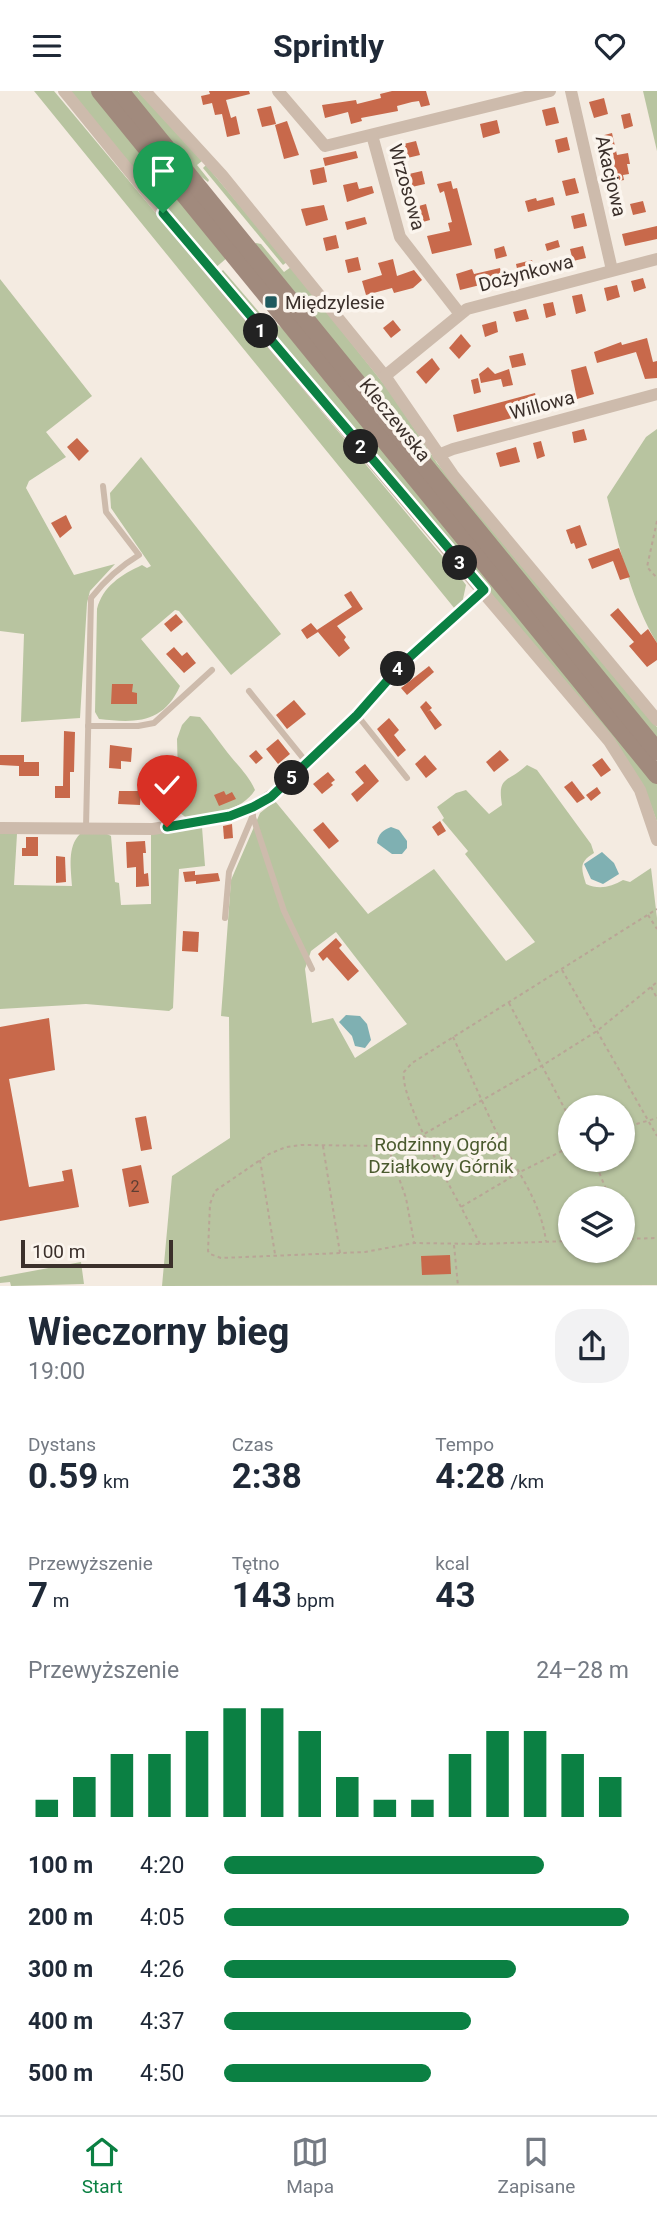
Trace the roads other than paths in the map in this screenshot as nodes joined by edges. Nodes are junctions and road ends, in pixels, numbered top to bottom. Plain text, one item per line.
1 (64, 91) edge
2 (100, 91) edge
3 (120, 91) edge
4 (145, 91) edge
5 (278, 91) edge
6 (550, 91) edge
7 (571, 91) edge
8 (372, 135) junction
9 (657, 259) edge
10 (612, 270) junction
11 (460, 314) junction
12 (385, 376) junction
13 (657, 394) edge
14 (438, 455) junction
15 (103, 486) dead end
16 (484, 590) junction
17 (212, 670) dead end
18 (249, 691) dead end
19 (357, 715) junction
20 (657, 720) edge
21 (88, 726) junction
22 (657, 751) edge
23 (306, 763) junction
24 (657, 775) edge
25 (407, 778) dead end
26 (251, 812) junction
27 (0, 828) edge
28 (86, 828) junction
29 (657, 840) edge
30 (225, 918) dead end
31 (312, 969) dead end

1 - 16 street
2 - 24 main road, Kleczewska
3 - 22 main road, Kleczewska
4 - 12 street, Kleczewska
5 - 8 street
6 - 8 street
7 - 10 street, Akacjowa
8 - 11 street, Wrzosowa
9 - 10 street, Dożynkowa
10 - 11 street, Dożynkowa
11 - 12 street, Dożynkowa
12 - 14 street, Kleczewska
13 - 14 street, Willowa
14 - 20 street, Kleczewska
15 - 21 lane
16 - 19 street
16 - 29 street
17 - 21 lane
18 - 23 lane
19 - 23 street
19 - 25 lane
21 - 28 lane
23 - 26 street
26 - 28 street
26 - 30 lane
26 - 31 lane
27 - 28 street

